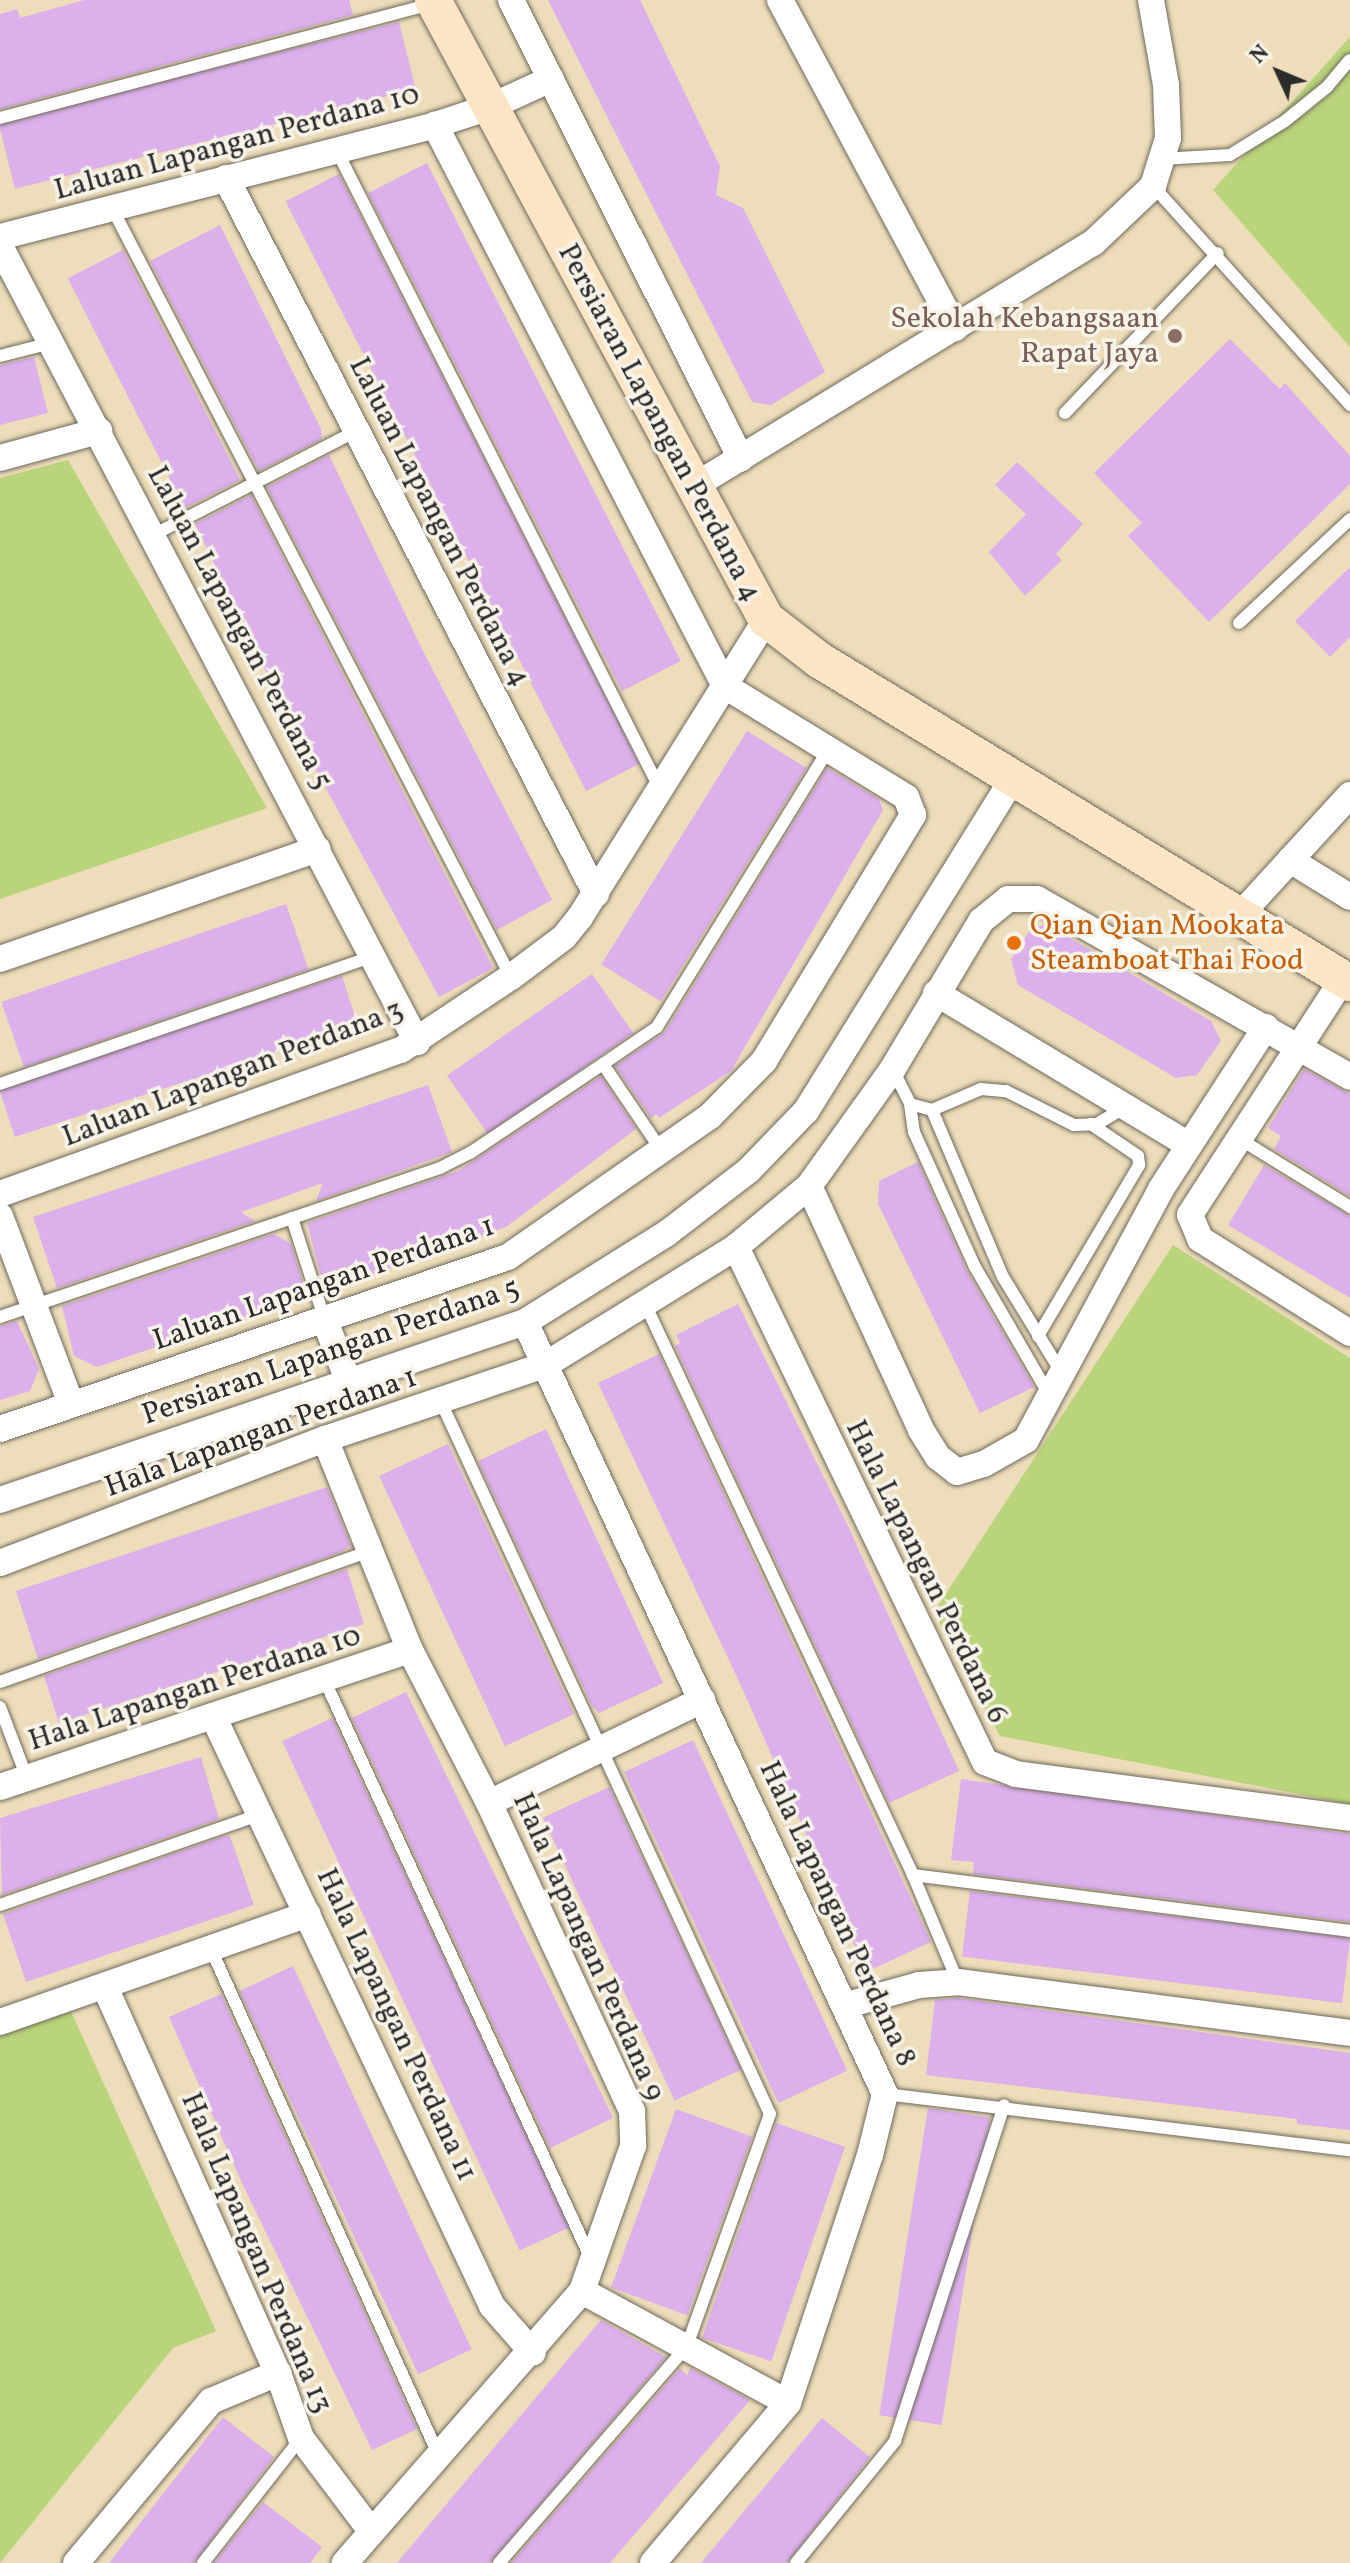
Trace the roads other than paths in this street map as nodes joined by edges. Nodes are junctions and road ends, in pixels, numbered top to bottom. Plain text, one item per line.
1 (511, 0) edge
2 (780, 0) edge
3 (1151, 0) edge
4 (433, 1) edge
5 (1350, 60) edge
6 (551, 79) junction
7 (490, 107) junction
8 (0, 118) edge
9 (435, 125) junction
10 (337, 151) junction
11 (1161, 159) junction
12 (226, 178) junction
13 (1153, 186) junction
14 (112, 208) junction
15 (0, 237) edge
16 (0, 246) edge
17 (1218, 253) junction
18 (955, 328) junction
19 (55, 342) junction
20 (0, 356) edge
21 (1350, 405) edge
22 (1065, 413) dead end
23 (99, 431) junction
24 (356, 431) junction
25 (0, 458) edge
26 (741, 459) junction
27 (254, 482) junction
28 (691, 488) junction
29 (1350, 519) edge
30 (155, 534) junction
31 (766, 619) junction
32 (1239, 623) dead end
33 (725, 686) junction
34 (829, 748) junction
35 (1013, 778) junction
36 (661, 790) junction
37 (1350, 795) edge
38 (318, 849) junction
39 (1290, 860) junction
40 (596, 894) junction
41 (1350, 897) edge
42 (1239, 916) junction
43 (371, 957) junction
44 (0, 959) edge
45 (511, 977) junction
46 (1346, 981) edge
47 (936, 993) junction
48 (1266, 1027) junction
49 (417, 1042) junction
50 (1297, 1045) junction
51 (603, 1064) junction
52 (892, 1070) junction
53 (1350, 1077) edge
54 (0, 1084) edge
55 (910, 1104) junction
56 (1125, 1107) junction
57 (932, 1110) junction
58 (1091, 1124) junction
59 (1238, 1138) junction
60 (1187, 1144) junction
61 (661, 1150) junction
62 (809, 1186) junction
63 (0, 1194) edge
64 (1350, 1207) edge
65 (0, 1216) edge
66 (292, 1218) junction
67 (736, 1247) junction
68 (33, 1306) junction
69 (646, 1306) junction
70 (0, 1317) edge
71 (325, 1321) junction
72 (525, 1322) junction
73 (1350, 1333) edge
74 (1038, 1336) junction
75 (545, 1365) junction
76 (349, 1383) junction
77 (1054, 1383) junction
78 (441, 1402) junction
79 (71, 1404) junction
80 (0, 1429) edge
81 (325, 1439) junction
82 (0, 1500) edge
83 (368, 1552) junction
84 (0, 1563) edge
85 (410, 1650) junction
86 (324, 1679) junction
87 (0, 1682) edge
88 (702, 1700) junction
89 (0, 1707) edge
90 (213, 1716) junction
91 (599, 1750) junction
92 (27, 1778) junction
93 (0, 1787) edge
94 (489, 1803) junction
95 (261, 1814) junction
96 (1350, 1818) edge
97 (913, 1875) junction
98 (0, 1905) edge
99 (308, 1914) junction
100 (1350, 1931) edge
101 (211, 1949) junction
102 (958, 1982) junction
103 (105, 1987) junction
104 (847, 2005) junction
105 (0, 2022) edge
106 (1350, 2033) edge
107 (885, 2094) junction
108 (1004, 2105) junction
109 (1350, 2150) edge
110 (593, 2262) junction
111 (582, 2291) junction
112 (687, 2346) junction
113 (533, 2353) junction
114 (278, 2373) junction
115 (788, 2403) junction
116 (301, 2438) junction
117 (439, 2456) junction
118 (371, 2531) junction
119 (76, 2563) edge
120 (203, 2563) edge
121 (345, 2563) edge
122 (499, 2563) edge
123 (653, 2563) edge
124 (796, 2563) edge

1 - 6 street, Persiaran Lapangan Perdana 4
2 - 18 street
3 - 11 street
4 - 7 street, Persiaran Lapangan Perdana 4
4 - 8 lane
5 - 11 lane
6 - 7 street, Laluan Lapangan Perdana 10
6 - 26 street, Persiaran Lapangan Perdana 4
7 - 9 street, Laluan Lapangan Perdana 10
7 - 28 street, Persiaran Lapangan Perdana 4
9 - 10 street, Laluan Lapangan Perdana 10
9 - 33 street
10 - 12 street, Laluan Lapangan Perdana 10
10 - 36 lane
11 - 13 street
12 - 14 street, Laluan Lapangan Perdana 10
12 - 24 street, Laluan Lapangan Perdana 4
13 - 17 lane
13 - 18 street
14 - 15 street, Laluan Lapangan Perdana 10
14 - 27 lane
16 - 19 street, Laluan Lapangan Perdana 5
17 - 21 lane
17 - 22 lane
18 - 26 street
19 - 20 lane
19 - 23 street, Laluan Lapangan Perdana 5
23 - 25 street
23 - 30 street, Laluan Lapangan Perdana 5
24 - 27 lane
24 - 40 street, Laluan Lapangan Perdana 4
26 - 28 street
27 - 30 lane
27 - 45 lane
28 - 31 street, Persiaran Lapangan Perdana 4
29 - 32 lane
30 - 38 street, Laluan Lapangan Perdana 5
31 - 33 street, Laluan Lapangan Perdana 3
31 - 35 street, Persiaran Lapangan Perdana 4
33 - 34 street, Laluan Lapangan Perdana 1
33 - 36 street, Laluan Lapangan Perdana 3
34 - 51 lane
34 - 61 street, Laluan Lapangan Perdana 1
35 - 42 street, Persiaran Lapangan Perdana 4
35 - 72 street, Persiaran Lapangan Perdana 5
36 - 40 street, Laluan Lapangan Perdana 3
37 - 39 street
38 - 43 street, Laluan Lapangan Perdana 5
38 - 44 street
39 - 41 street
39 - 42 street
40 - 45 street, Laluan Lapangan Perdana 3
42 - 46 street, Persiaran Lapangan Perdana 4
43 - 49 street, Laluan Lapangan Perdana 5
43 - 54 lane
45 - 49 street, Laluan Lapangan Perdana 3
46 - 50 street
47 - 48 street, Hala Lapangan Perdana 1
47 - 52 street, Hala Lapangan Perdana 1
47 - 56 street
48 - 50 street, Hala Lapangan Perdana 1
48 - 60 street
49 - 63 street, Laluan Lapangan Perdana 3
50 - 53 street, Hala Lapangan Perdana 1
50 - 59 street
51 - 61 lane
51 - 66 lane
52 - 55 lane
52 - 62 street, Hala Lapangan Perdana 1
55 - 57 lane
55 - 77 lane
56 - 58 lane
56 - 60 street
57 - 58 lane
57 - 74 lane
58 - 74 lane
59 - 64 lane
59 - 73 street
60 - 77 street
61 - 71 street, Laluan Lapangan Perdana 1
62 - 67 street, Hala Lapangan Perdana 1
62 - 77 street
65 - 68 street
66 - 68 lane
66 - 71 lane
67 - 69 street, Hala Lapangan Perdana 1
67 - 96 street, Hala Lapangan Perdana 6
68 - 70 lane
68 - 79 street
69 - 75 street, Hala Lapangan Perdana 1
69 - 97 lane
71 - 76 street
71 - 79 street, Laluan Lapangan Perdana 1
72 - 75 street, Hala Lapangan Perdana 8
72 - 76 street, Persiaran Lapangan Perdana 5
74 - 77 lane
75 - 78 street, Hala Lapangan Perdana 1
75 - 88 street, Hala Lapangan Perdana 8
76 - 82 street, Persiaran Lapangan Perdana 5
78 - 81 street, Hala Lapangan Perdana 1
78 - 91 lane
79 - 80 street, Laluan Lapangan Perdana 1
81 - 83 street, Hala Lapangan Perdana 9
81 - 84 street, Hala Lapangan Perdana 1
83 - 85 street, Hala Lapangan Perdana 9
83 - 87 lane
85 - 86 street, Hala Lapangan Perdana 10
85 - 94 street, Hala Lapangan Perdana 9
86 - 90 street, Hala Lapangan Perdana 10
86 - 110 lane
88 - 91 street
88 - 104 street, Hala Lapangan Perdana 8
89 - 92 lane
90 - 92 street, Hala Lapangan Perdana 10
90 - 95 street, Hala Lapangan Perdana 11
91 - 94 street
91 - 112 lane
92 - 93 street, Hala Lapangan Perdana 10
94 - 110 street, Hala Lapangan Perdana 9
95 - 98 lane
95 - 99 street, Hala Lapangan Perdana 11
97 - 100 lane
97 - 102 lane
99 - 101 street
99 - 113 street, Hala Lapangan Perdana 11
101 - 103 street
101 - 117 lane
102 - 104 street
102 - 106 street
103 - 105 street
103 - 114 street, Hala Lapangan Perdana 13
104 - 107 street, Hala Lapangan Perdana 8
107 - 108 lane
107 - 115 street, Hala Lapangan Perdana 8
108 - 109 lane
108 - 124 lane
110 - 111 street, Hala Lapangan Perdana 9
111 - 112 street
111 - 113 street, Hala Lapangan Perdana 9
112 - 115 street
112 - 122 lane
113 - 117 street, Hala Lapangan Perdana 9
114 - 116 street, Hala Lapangan Perdana 13
114 - 119 street
115 - 123 street, Hala Lapangan Perdana 8
116 - 118 street, Hala Lapangan Perdana 13
116 - 120 lane
117 - 118 street, Hala Lapangan Perdana 9
118 - 121 street, Hala Lapangan Perdana 9

